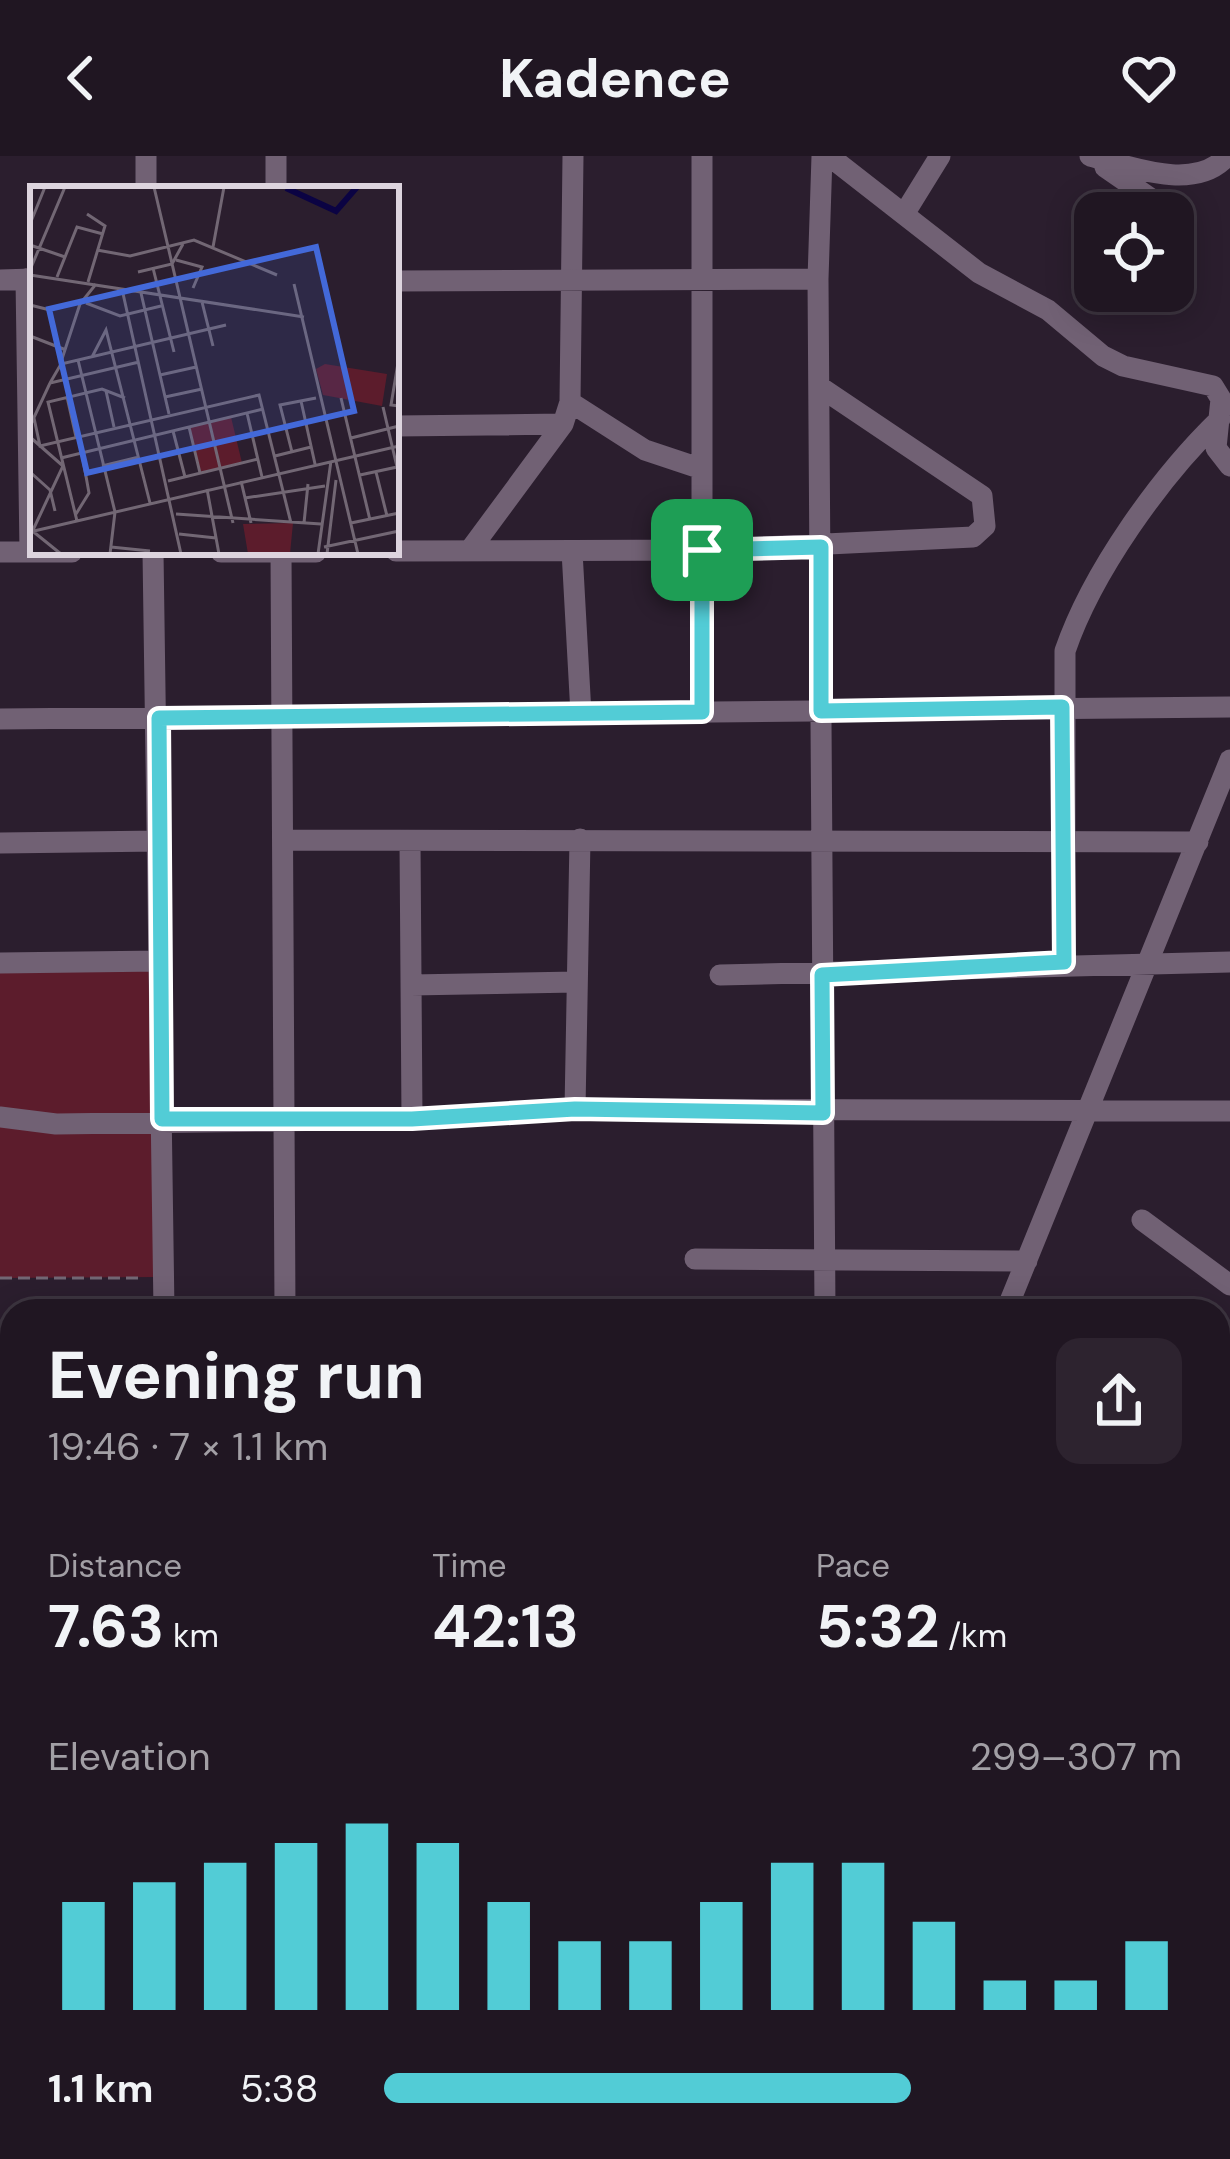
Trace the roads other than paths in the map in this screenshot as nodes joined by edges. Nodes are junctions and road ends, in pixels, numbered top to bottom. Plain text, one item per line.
1 (573, 156) edge
2 (702, 156) edge
3 (826, 156) edge
4 (940, 156) edge
5 (1090, 156) edge
6 (1227, 156) edge
7 (1143, 192) edge
8 (907, 211) junction
9 (700, 277) junction
10 (29, 279) edge
11 (818, 279) junction
12 (0, 280) edge
13 (399, 281) edge
14 (572, 283) junction
15 (820, 387) junction
16 (570, 402) junction
17 (1220, 419) junction
18 (563, 424) junction
19 (399, 426) edge
20 (1230, 466) edge
21 (702, 469) junction
22 (821, 547) junction
23 (470, 550) junction
24 (702, 550) junction
25 (399, 551) edge
26 (572, 551) junction
27 (0, 552) edge
28 (30, 552) joint
29 (153, 555) edge
30 (281, 555) edge
31 (1062, 707) junction
32 (1230, 707) edge
33 (821, 711) junction
34 (702, 712) junction
35 (581, 714) junction
36 (282, 716) junction
37 (0, 718) edge
38 (159, 718) junction
39 (1230, 760) edge
40 (284, 839) junction
41 (580, 839) junction
42 (822, 840) junction
43 (160, 841) junction
44 (410, 841) junction
45 (1063, 841) junction
46 (1198, 842) junction
47 (0, 843) edge
48 (161, 962) junction
49 (1064, 962) junction
50 (1150, 962) junction
51 (1230, 962) edge
52 (0, 963) edge
53 (720, 975) dead end
54 (822, 975) junction
55 (577, 982) junction
56 (411, 985) junction
57 (575, 1109) junction
58 (1230, 1111) edge
59 (823, 1113) junction
60 (1087, 1113) junction
61 (0, 1118) edge
62 (162, 1119) junction
63 (412, 1119) junction
64 (288, 1120) junction
65 (1142, 1220) dead end
66 (695, 1259) dead end
67 (825, 1261) junction
68 (1028, 1261) junction
69 (1230, 1285) edge
70 (164, 1299) edge
71 (285, 1299) edge
72 (824, 1299) edge
73 (1011, 1299) edge

1 - 14 street
2 - 9 street
3 - 8 street
3 - 11 street
4 - 8 street
5 - 6 street
5 - 7 street
8 - 17 street
9 - 11 street
9 - 14 street
9 - 21 street
10 - 12 street
10 - 28 street
11 - 15 street
13 - 14 street
14 - 16 street
15 - 22 street
15 - 22 street
16 - 18 street
16 - 21 street
17 - 20 street
17 - 31 street
18 - 19 street
18 - 23 street
21 - 24 street
22 - 24 street
22 - 33 street
23 - 25 street
23 - 26 street
24 - 26 street
24 - 34 street
26 - 35 street
27 - 28 street
29 - 38 street
30 - 36 street
31 - 32 street
31 - 33 street
31 - 45 street
33 - 34 street
33 - 42 street
34 - 35 street
35 - 36 street
36 - 38 street
36 - 40 street
37 - 38 street
38 - 43 street
39 - 46 street
40 - 44 street
40 - 64 street
41 - 42 street
41 - 44 street
41 - 55 street
42 - 45 street
42 - 54 street
43 - 47 street
43 - 48 street
44 - 56 street
45 - 46 street
45 - 49 street
46 - 50 street
48 - 52 street
48 - 62 street
49 - 50 street
49 - 54 street
50 - 51 street
50 - 60 street
53 - 54 street
54 - 59 street
55 - 56 street
55 - 57 street
56 - 63 street
57 - 59 street
57 - 63 street
58 - 60 street
59 - 60 street
59 - 67 street
60 - 68 street
61 - 62 street
62 - 64 street
62 - 70 street
63 - 64 street
64 - 71 street
65 - 69 street
66 - 67 street
67 - 68 street
67 - 72 street
68 - 73 street

